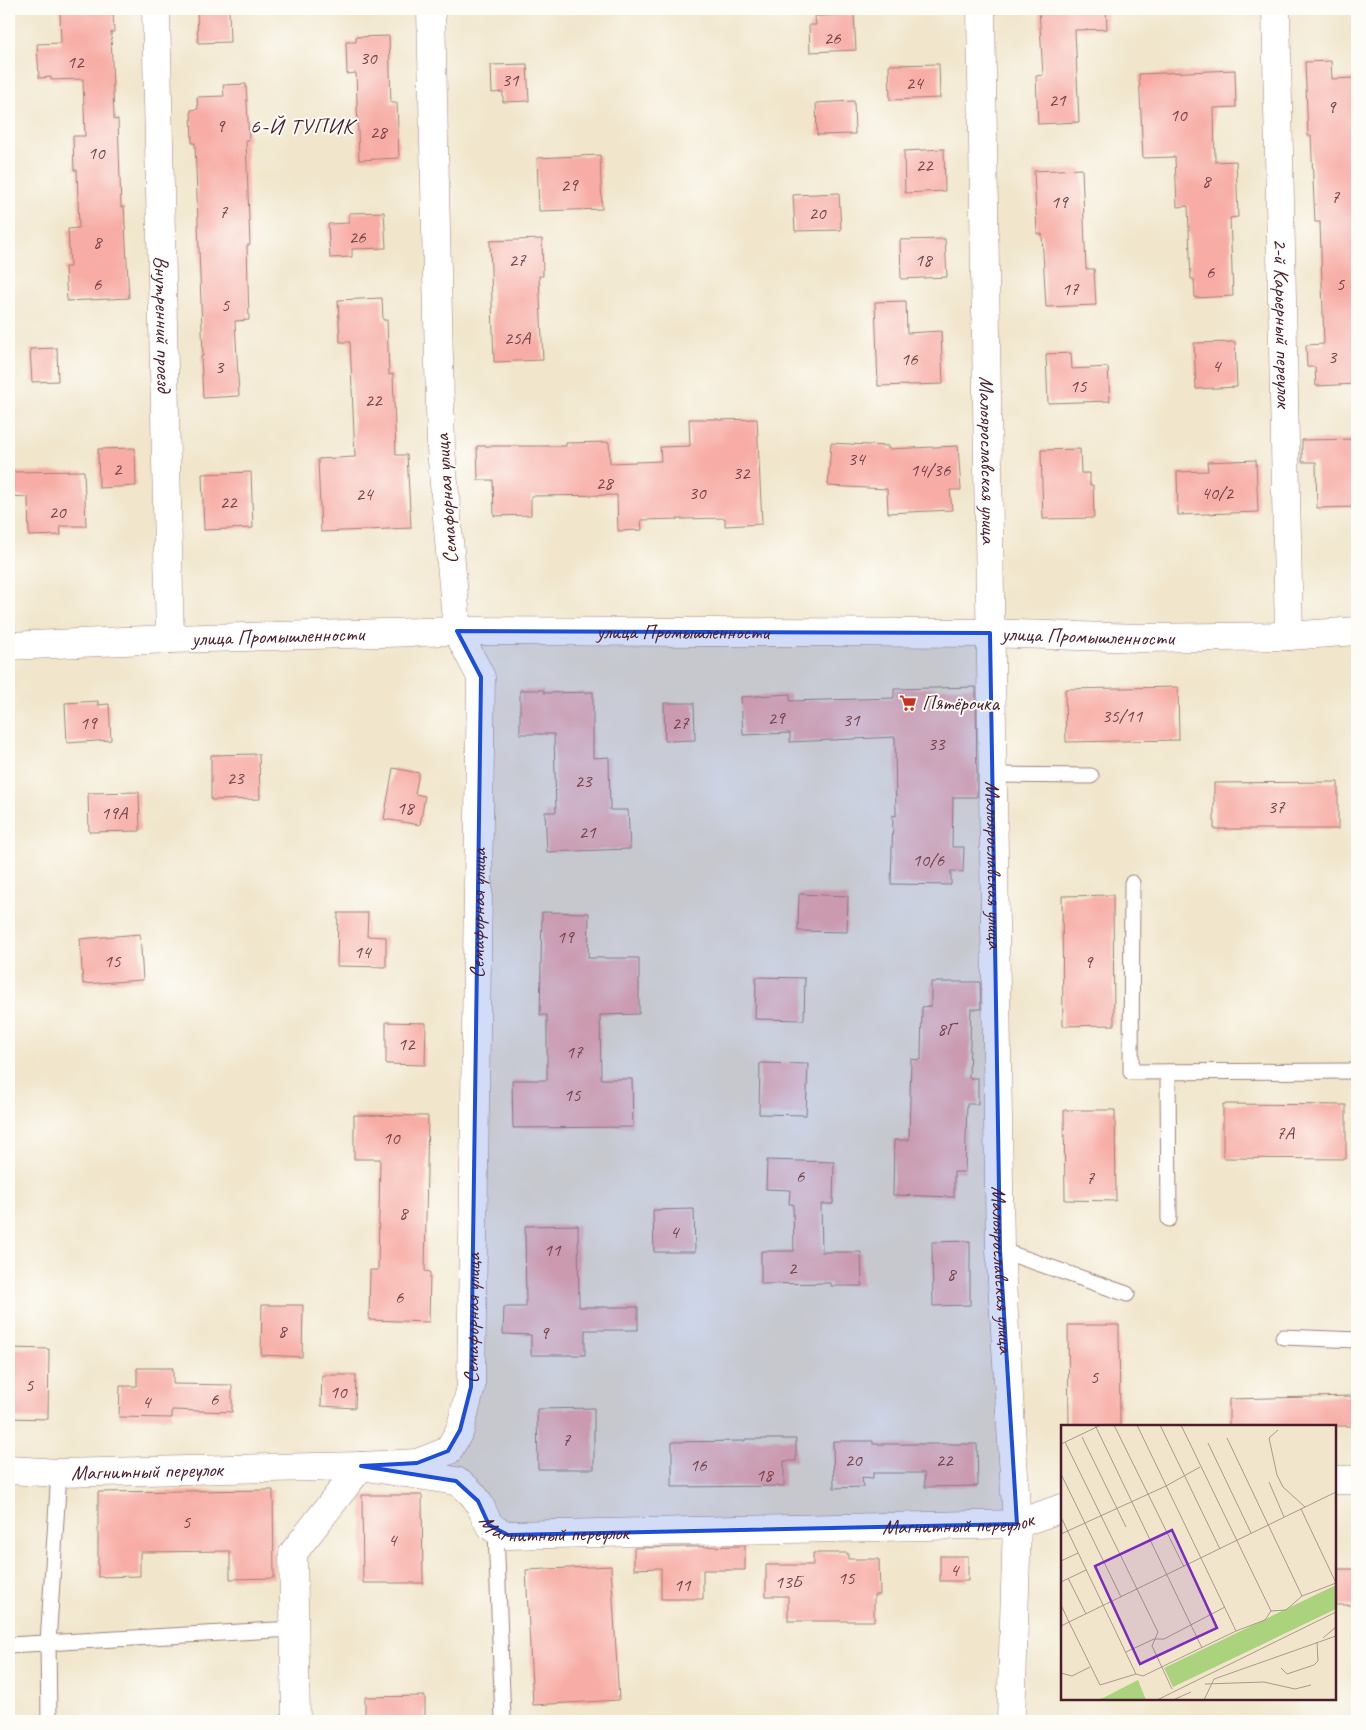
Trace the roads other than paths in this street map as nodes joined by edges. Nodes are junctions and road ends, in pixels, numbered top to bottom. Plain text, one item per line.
1 (156, 9) edge
2 (431, 9) edge
3 (980, 9) edge
4 (1276, 9) edge
5 (457, 630) junction
6 (1357, 630) edge
7 (990, 632) junction
8 (1289, 636) junction
9 (170, 639) junction
10 (9, 646) edge
11 (993, 775) junction
12 (1091, 776) dead end
13 (1132, 882) dead end
14 (1357, 1071) edge
15 (1168, 1072) junction
16 (1169, 1219) dead end
17 (1000, 1250) junction
18 (1127, 1294) dead end
19 (1283, 1337) dead end
20 (1357, 1340) edge
21 (361, 1466) junction
22 (9, 1470) edge
23 (59, 1473) junction
24 (1336, 1480) edge
25 (1357, 1480) edge
26 (1061, 1508) edge
27 (1017, 1524) junction
28 (496, 1532) junction
29 (294, 1629) junction
30 (48, 1643) junction
31 (9, 1645) edge
32 (49, 1721) edge
33 (296, 1721) edge
34 (503, 1721) edge
35 (1011, 1721) edge

1 - 9 street, Внутренний проезд
2 - 5 street, Семафорная улица
3 - 7 street, Малоярославская улица
4 - 8 street, 2-й Карьерный переулок
5 - 7 street, улица Промышленности
5 - 9 street, улица Промышленности
5 - 21 street, Семафорная улица
6 - 8 street, улица Промышленности
7 - 8 street, улица Промышленности
7 - 11 street, Малоярославская улица
9 - 10 street, улица Промышленности
11 - 12 lane
11 - 17 street, Малоярославская улица
13 - 15 lane
14 - 15 lane
15 - 16 lane
17 - 18 lane
17 - 27 street, Малоярославская улица
19 - 20 lane
21 - 23 street, Магнитный переулок
21 - 28 street, Магнитный переулок
21 - 29 street
22 - 23 street, Магнитный переулок
23 - 30 lane
24 - 25 street
26 - 27 street, Магнитный переулок
27 - 28 street, Магнитный переулок
27 - 35 street, Малоярославская улица
28 - 34 lane
29 - 30 lane
29 - 33 street
30 - 31 lane
30 - 32 lane

